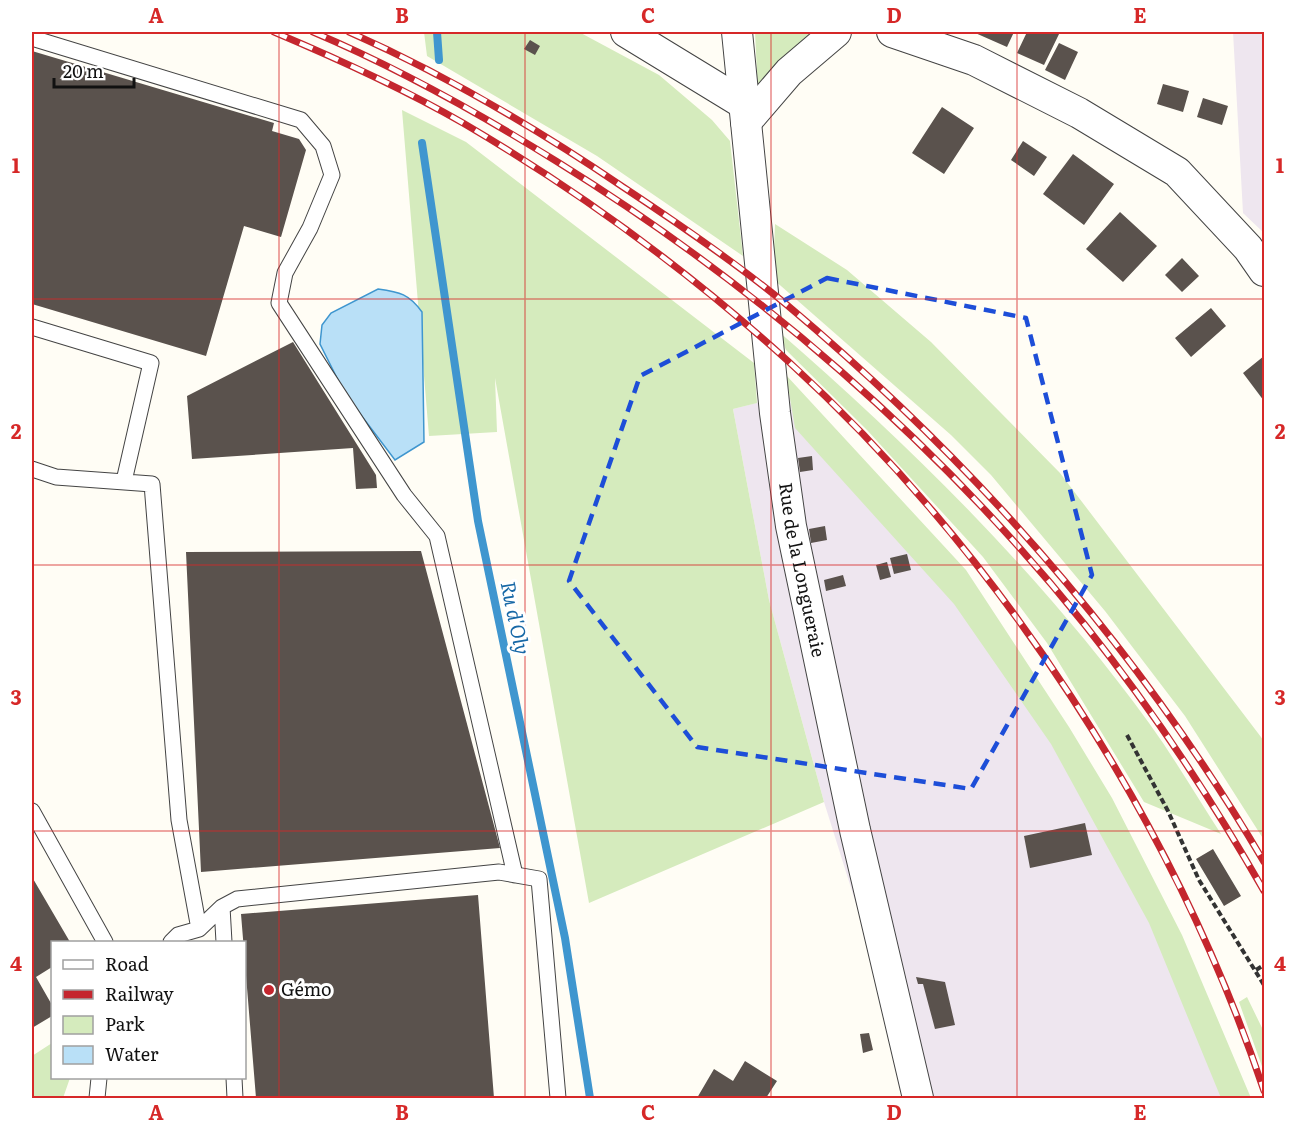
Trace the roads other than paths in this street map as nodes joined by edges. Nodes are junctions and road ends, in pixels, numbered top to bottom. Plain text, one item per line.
1 (626, 32) edge
2 (737, 32) edge
3 (836, 32) edge
4 (892, 32) edge
5 (32, 38) edge
6 (745, 113) junction
7 (1264, 271) edge
8 (32, 327) edge
9 (32, 469) edge
10 (124, 482) junction
11 (32, 811) edge
12 (515, 875) junction
13 (222, 907) junction
14 (199, 929) junction
15 (104, 941) edge
16 (172, 941) edge
17 (224, 941) edge
18 (99, 1079) edge
19 (234, 1079) edge
20 (97, 1098) edge
21 (235, 1098) edge
22 (558, 1098) edge
23 (918, 1098) edge

1 - 6 street
2 - 6 street, Rue de la Longueraie
3 - 6 street
4 - 7 street
5 - 12 lane
6 - 23 street, Rue de la Longueraie
8 - 10 lane
9 - 10 lane
10 - 14 lane
11 - 15 lane
12 - 13 lane
12 - 22 lane
13 - 14 lane
13 - 17 lane
14 - 16 lane
18 - 20 lane
19 - 21 lane

